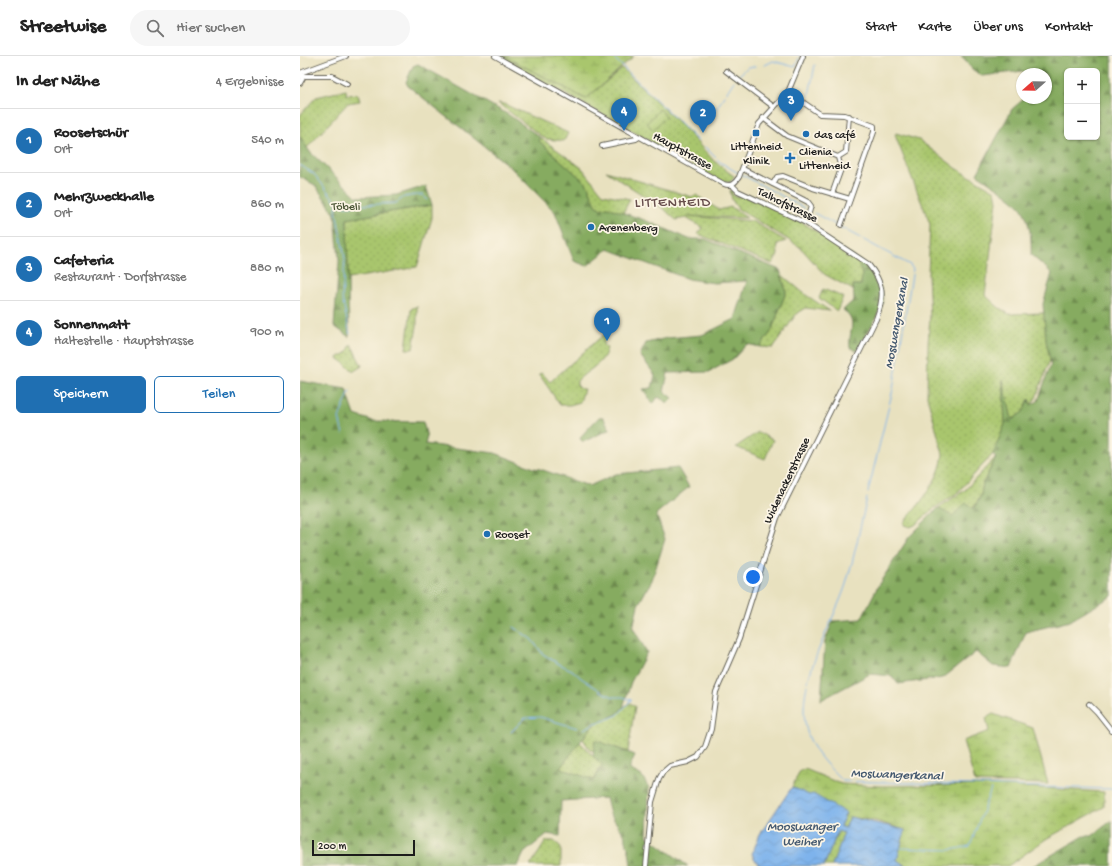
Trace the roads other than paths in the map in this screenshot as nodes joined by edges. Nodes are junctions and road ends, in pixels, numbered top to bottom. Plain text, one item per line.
1 (346, 56) edge
2 (495, 56) edge
3 (803, 56) edge
4 (726, 71) dead end
5 (301, 75) edge
6 (300, 83) edge
7 (347, 84) dead end
8 (788, 92) junction
9 (774, 106) junction
10 (849, 116) junction
11 (763, 118) junction
12 (638, 137) junction
13 (602, 146) dead end
14 (838, 157) junction
15 (742, 170) junction
16 (773, 184) junction
17 (732, 185) junction
18 (832, 194) junction
19 (850, 199) junction
20 (806, 222) junction
21 (841, 225) dead end
22 (835, 242) joint
23 (1089, 704) dead end
24 (1112, 731) edge
25 (646, 866) edge

1 - 5 street
2 - 12 street, Hauptstrasse
3 - 8 street
4 - 9 street
5 - 6 street
5 - 7 street
8 - 9 street
8 - 10 street
9 - 11 street
10 - 14 street
10 - 19 street
11 - 14 street
11 - 15 street
12 - 13 street
12 - 17 street, Hauptstrasse
14 - 18 street
15 - 16 street
15 - 17 street
16 - 18 street
16 - 20 street
17 - 20 street, Talhofstrasse
18 - 19 street
19 - 21 street
20 - 22 street, Talhofstrasse
22 - 25 street, Widenackerstrasse
23 - 24 street

